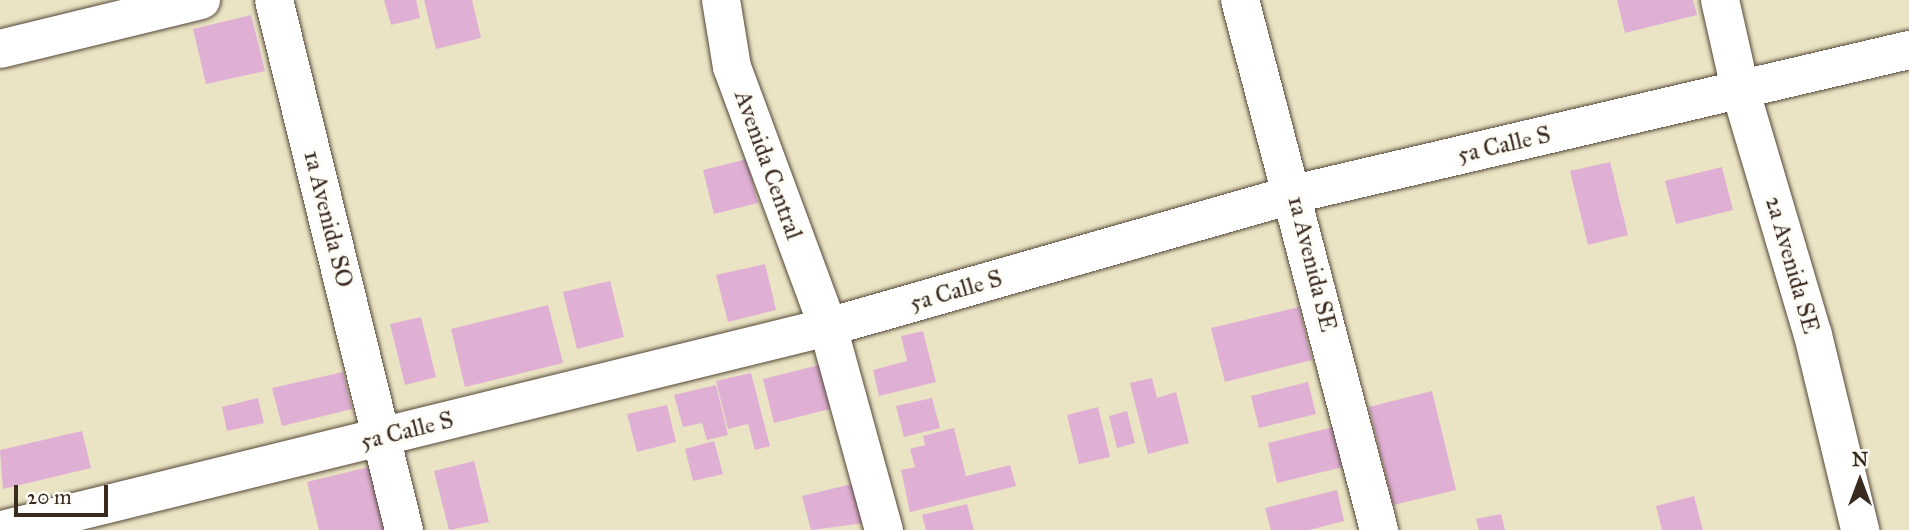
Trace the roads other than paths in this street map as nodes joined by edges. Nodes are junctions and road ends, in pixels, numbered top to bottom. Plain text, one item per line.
1 (201, 0) edge
2 (274, 0) edge
3 (721, 0) edge
4 (1240, 0) edge
5 (1720, 0) edge
6 (0, 49) edge
7 (1909, 50) edge
8 (1740, 89) junction
9 (1294, 194) junction
10 (828, 327) junction
11 (382, 437) junction
12 (2, 530) edge
13 (404, 530) edge
14 (884, 530) edge
15 (1379, 530) edge
16 (1860, 530) edge

1 - 6 street
2 - 11 street, 1a Avenida SO
3 - 10 street, Avenida Central
4 - 9 street, 1a Avenida SE
5 - 8 street, 2a Avenida SE
7 - 8 street, 5a Calle S
8 - 9 street, 5a Calle S
8 - 16 street, 2a Avenida SE
9 - 10 street, 5a Calle S
9 - 15 street, 1a Avenida SE
10 - 11 street, 5a Calle S
10 - 14 street, Avenida Central
11 - 12 street, 5a Calle S
11 - 13 street, 1a Avenida SO

